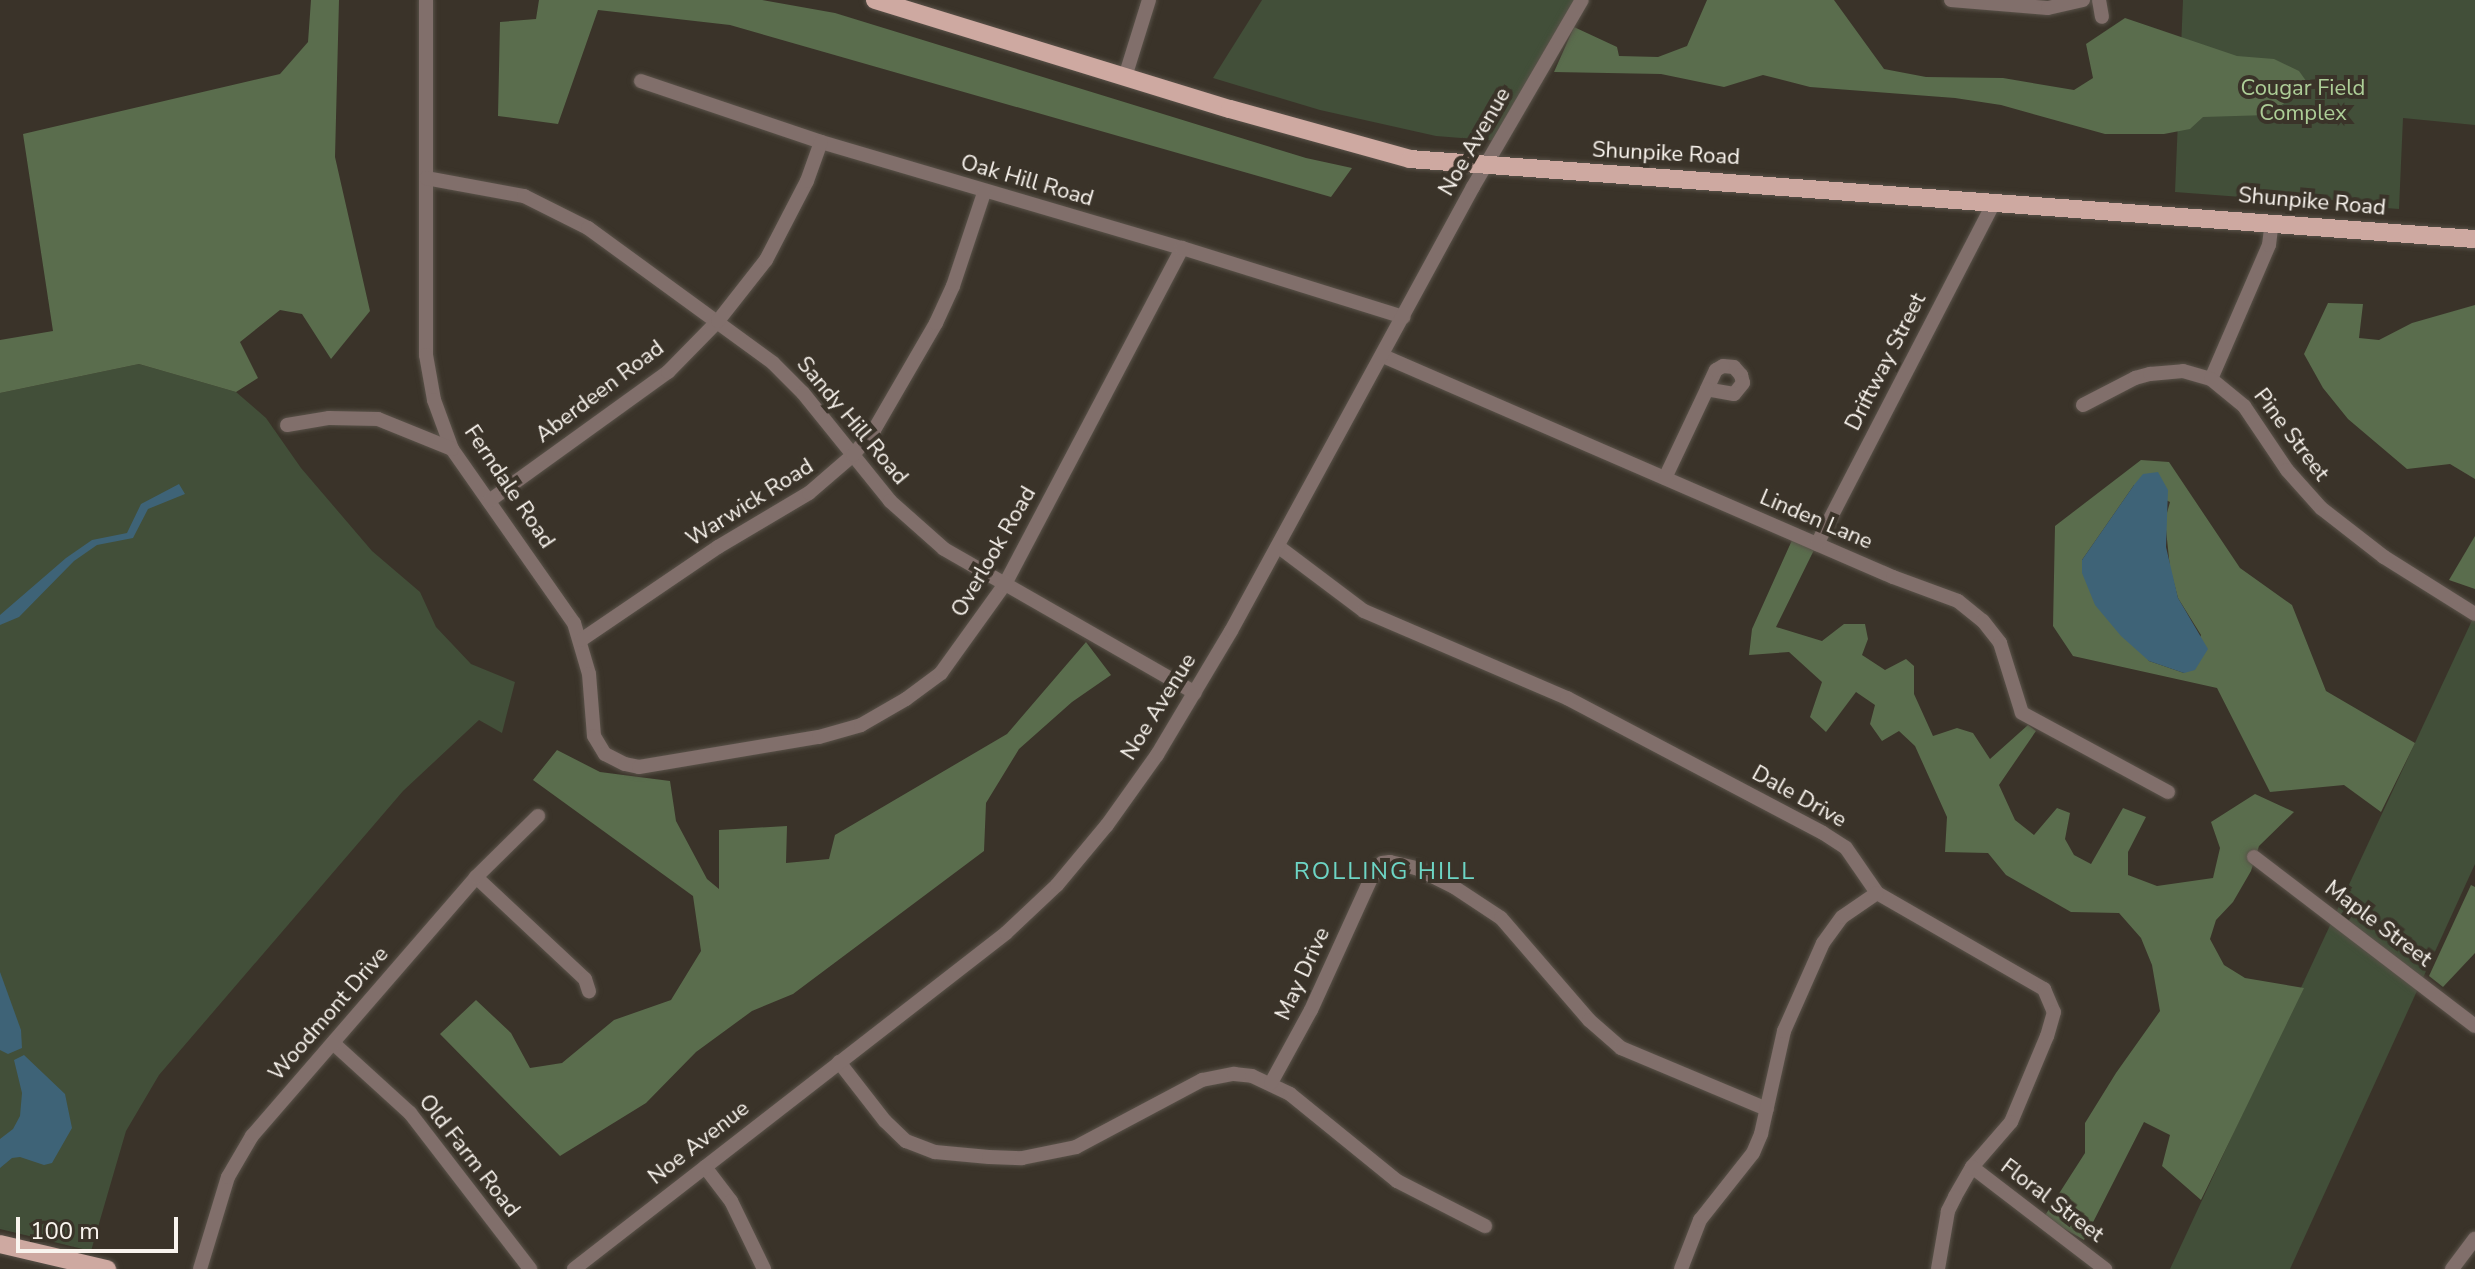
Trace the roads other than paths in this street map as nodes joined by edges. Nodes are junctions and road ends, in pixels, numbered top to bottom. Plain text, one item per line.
1 (426, 0) edge
2 (875, 0) edge
3 (1149, 0) edge
4 (1582, 0) edge
5 (1951, 0) edge
6 (2083, 0) edge
7 (2099, 0) edge
8 (2102, 17) dead end
9 (1125, 77) junction
10 (641, 81) dead end
11 (821, 142) junction
12 (1484, 168) junction
13 (426, 178) junction
14 (984, 193) junction
15 (1995, 201) junction
16 (2272, 222) junction
17 (2475, 239) edge
18 (1182, 248) junction
19 (1403, 317) junction
20 (718, 321) junction
21 (1383, 356) junction
22 (2211, 379) junction
23 (1707, 389) dead end
24 (2083, 405) dead end
25 (287, 425) dead end
26 (452, 449) junction
27 (853, 455) junction
28 (1665, 478) junction
29 (489, 501) junction
30 (1817, 544) junction
31 (1279, 547) junction
32 (1005, 584) junction
33 (2475, 614) edge
34 (581, 640) junction
35 (1195, 693) junction
36 (639, 767) joint
37 (2168, 792) dead end
38 (538, 816) dead end
39 (2254, 857) dead end
40 (476, 877) junction
41 (1877, 893) junction
42 (589, 991) dead end
43 (2475, 1026) edge
44 (333, 1043) junction
45 (839, 1062) junction
46 (1271, 1083) junction
47 (1767, 1109) junction
48 (705, 1167) junction
49 (1972, 1167) junction
50 (1485, 1226) dead end
51 (2475, 1239) edge
52 (0, 1244) edge
53 (107, 1269) edge
54 (200, 1269) edge
55 (530, 1269) edge
56 (574, 1269) edge
57 (764, 1269) edge
58 (1681, 1269) edge
59 (1938, 1269) edge
60 (2105, 1269) edge
61 (2452, 1269) edge

1 - 13 street, Ferndale Road
2 - 9 main road, Shunpike Road
3 - 9 street
4 - 12 street, Noe Avenue
5 - 6 street
7 - 8 street
9 - 12 main road, Shunpike Road
10 - 11 street, Oak Hill Road
11 - 14 street, Oak Hill Road
11 - 20 street, Aberdeen Road
12 - 15 main road, Shunpike Road
12 - 19 street, Noe Avenue
13 - 20 street, Sandy Hill Road
13 - 26 street, Ferndale Road
14 - 18 street, Oak Hill Road
14 - 27 street, Warwick Road
15 - 16 main road, Shunpike Road
15 - 30 street, Driftway Street
16 - 17 main road, Shunpike Road
16 - 22 street
18 - 19 street, Oak Hill Road
18 - 32 street, Overlook Road
19 - 21 street, Noe Avenue
20 - 27 street, Sandy Hill Road
20 - 29 street, Aberdeen Road
21 - 28 street, Linden Lane
21 - 31 street, Noe Avenue
22 - 24 street
22 - 33 street, Pine Street
23 - 28 street
25 - 26 street
26 - 29 street, Ferndale Road
27 - 32 street, Sandy Hill Road
27 - 34 street, Warwick Road
28 - 30 street, Linden Lane
29 - 34 street, Ferndale Road
30 - 37 street, Linden Lane
31 - 35 street, Noe Avenue
31 - 41 street, Dale Drive
32 - 35 street, Sandy Hill Road
32 - 36 street, Overlook Road
34 - 36 street, Ferndale Road
35 - 45 street, Noe Avenue
38 - 40 street, Woodmont Drive
39 - 43 street, Maple Street
40 - 42 street
40 - 44 street, Woodmont Drive
41 - 47 street
41 - 49 street, Dale Drive
44 - 54 street, Woodmont Drive
44 - 55 street, Old Farm Road
45 - 46 street
45 - 48 street, Noe Avenue
46 - 47 street, May Drive
46 - 50 street
47 - 58 street
48 - 56 street, Noe Avenue
48 - 57 street
49 - 59 street, Dale Drive
49 - 60 street, Floral Street
51 - 61 street
52 - 53 main road

